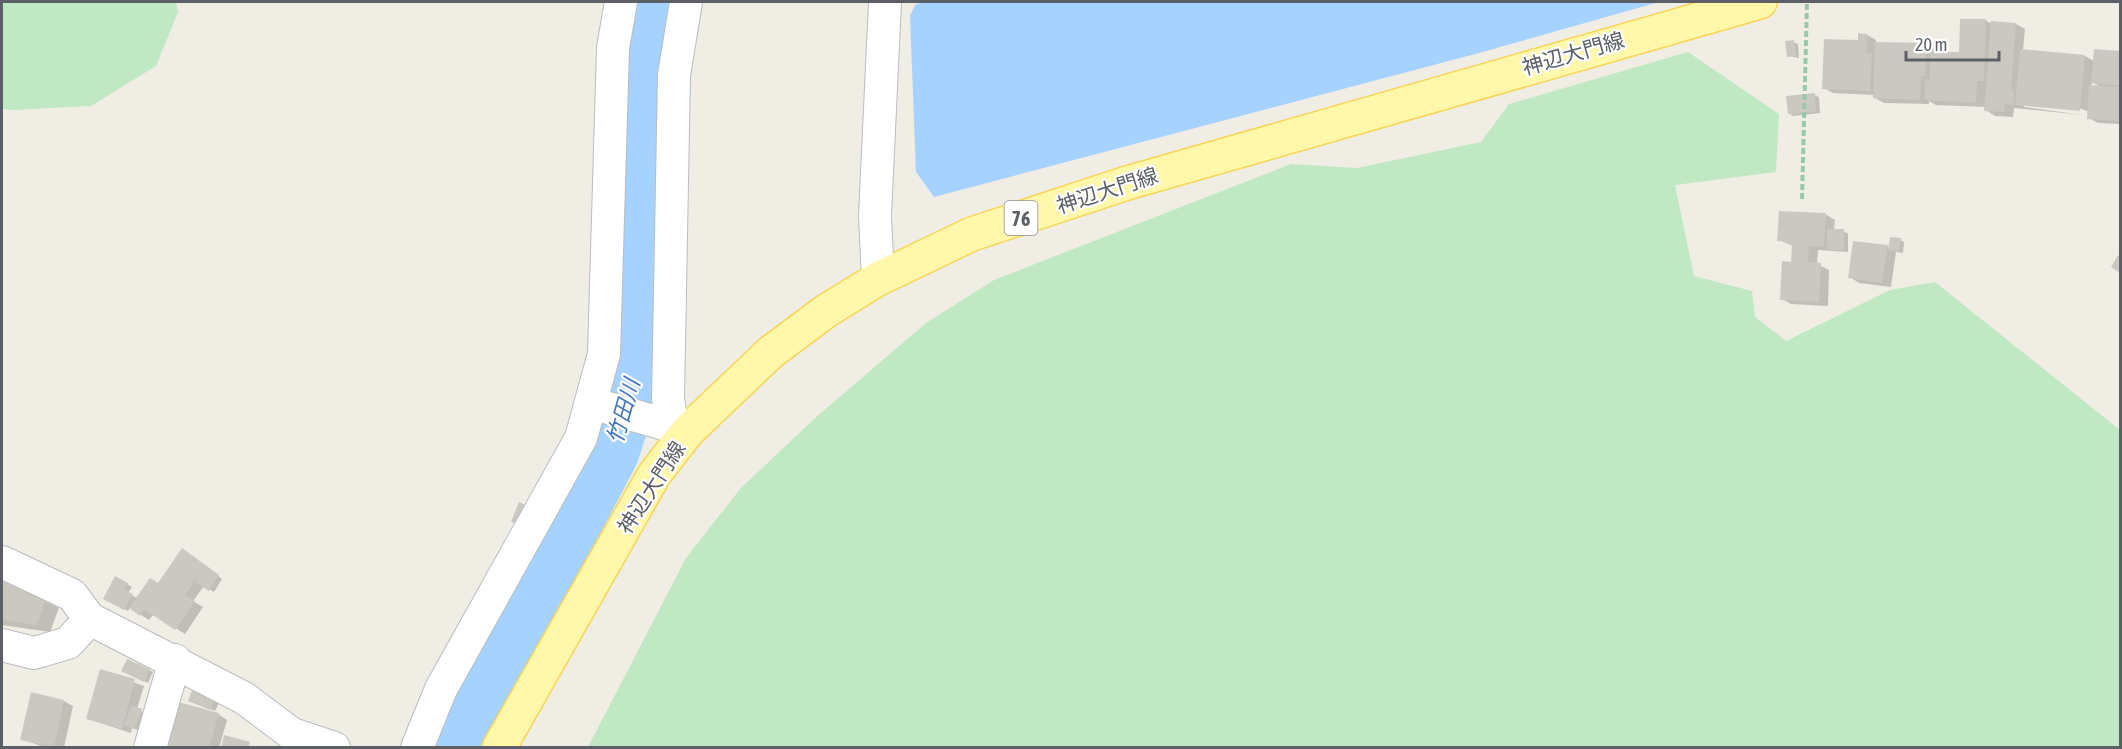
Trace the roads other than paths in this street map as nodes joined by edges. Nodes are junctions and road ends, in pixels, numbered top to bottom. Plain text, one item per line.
1 (621, 2) edge
2 (686, 2) edge
3 (885, 2) edge
4 (1760, 2) edge
5 (878, 279) junction
6 (596, 404) junction
7 (671, 425) junction
8 (2, 562) edge
9 (90, 619) junction
10 (2, 645) edge
11 (175, 660) junction
12 (288, 741) edge
13 (150, 747) edge
14 (334, 747) edge
15 (417, 747) edge
16 (499, 747) edge

1 - 6 street
2 - 7 street
3 - 5 street
4 - 5 main road, 神辺大門線 / 76
5 - 7 main road, 神辺大門線 / 76
6 - 7 street
6 - 15 street
7 - 16 main road, 神辺大門線 / 76
8 - 9 street
9 - 10 street
9 - 11 street
11 - 12 street
11 - 13 street
12 - 14 street

